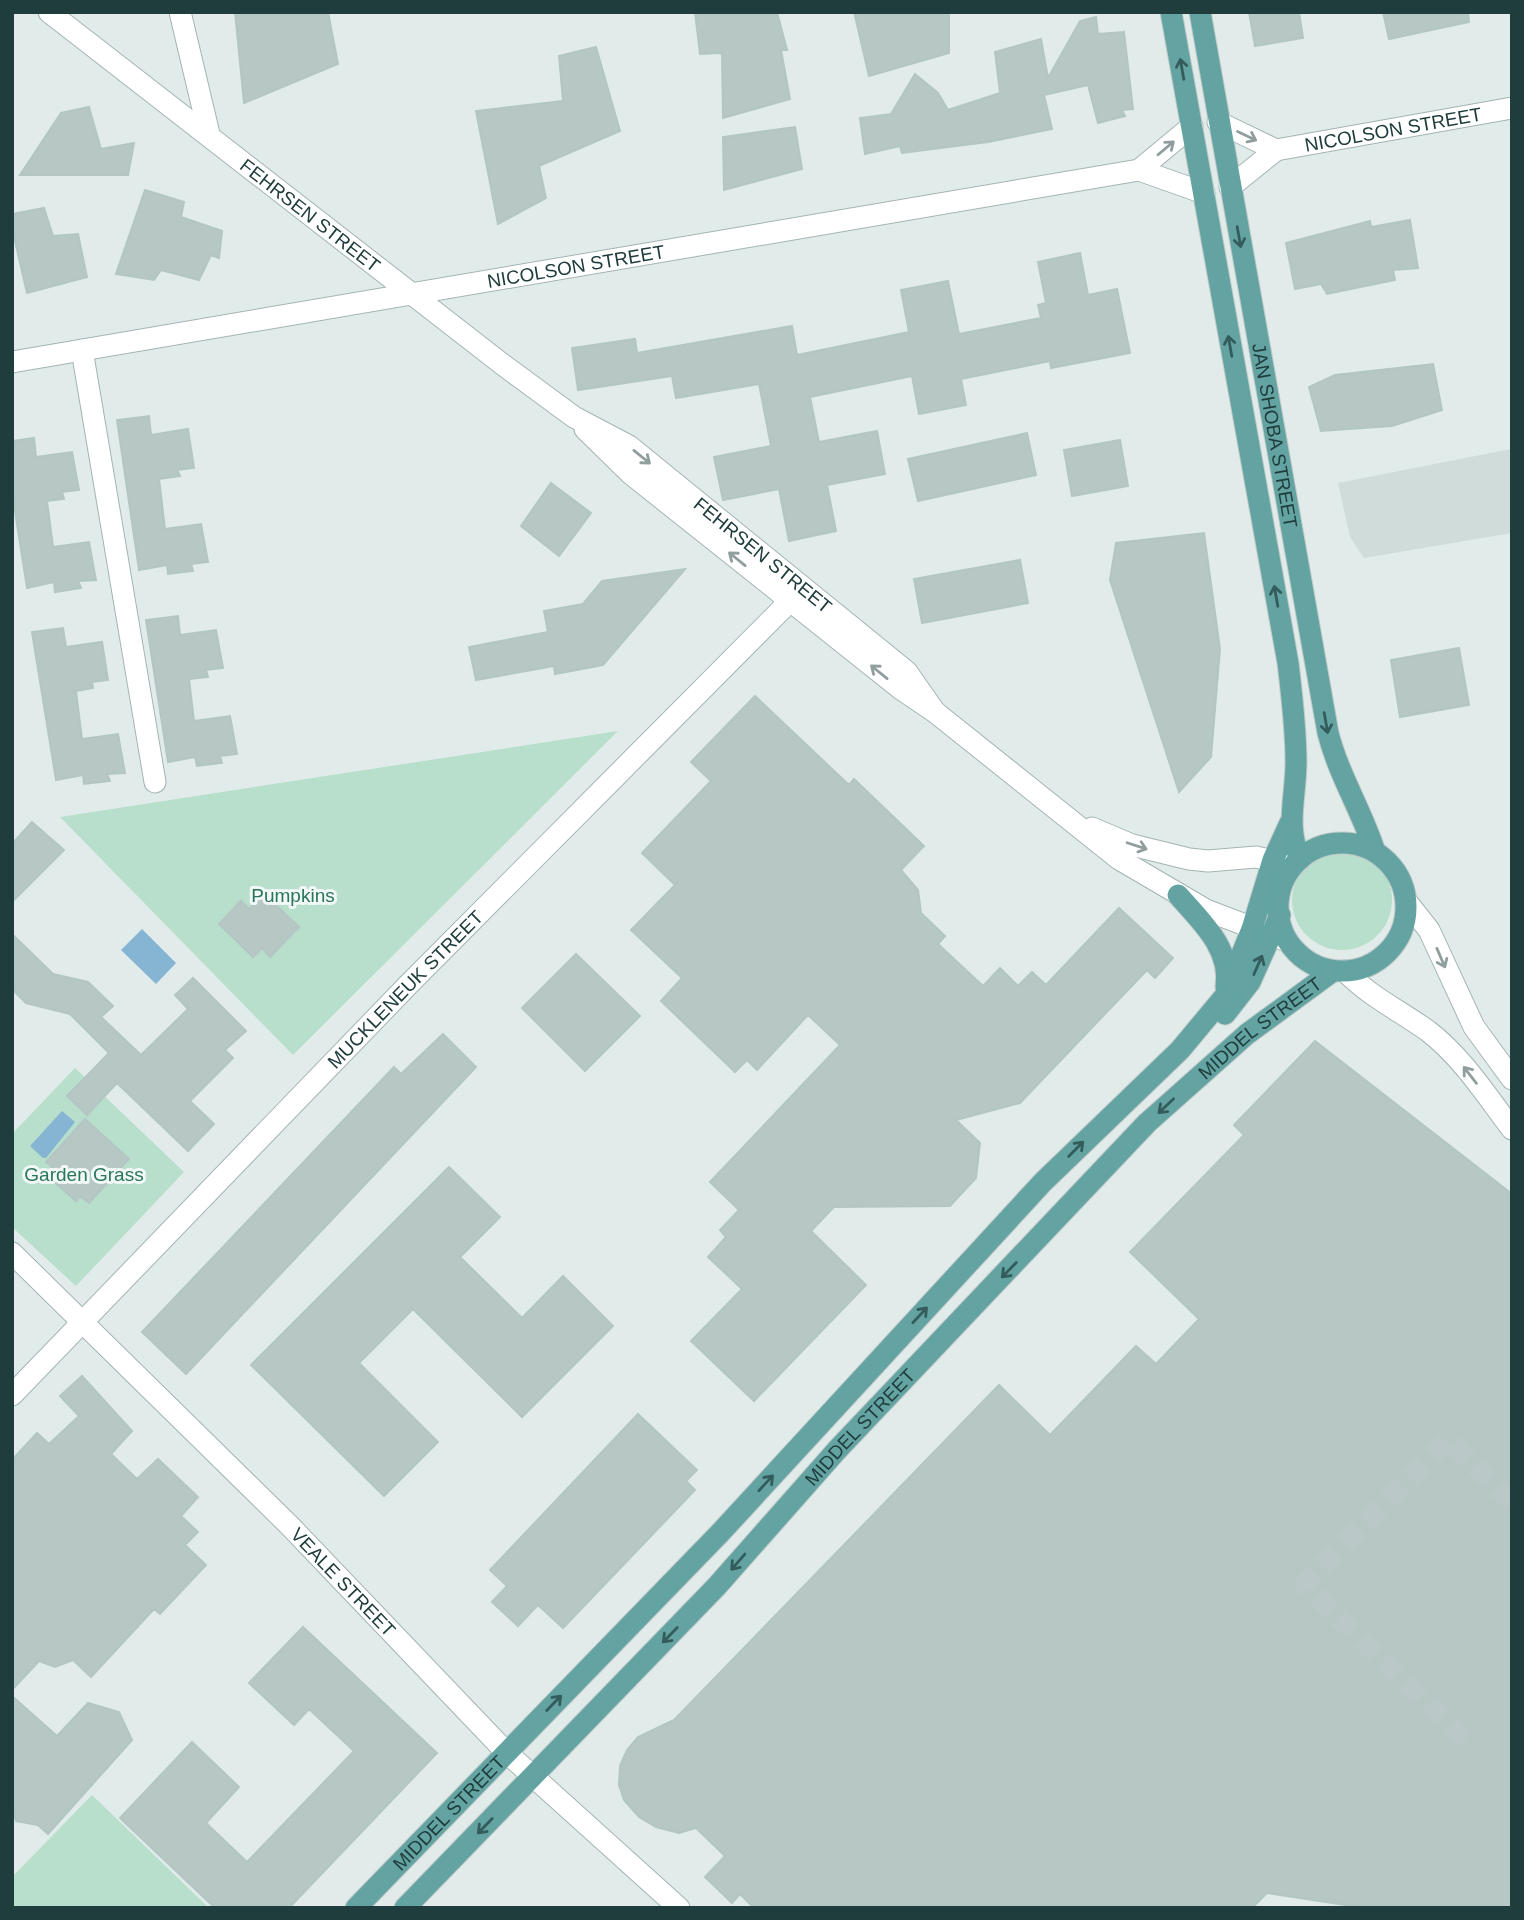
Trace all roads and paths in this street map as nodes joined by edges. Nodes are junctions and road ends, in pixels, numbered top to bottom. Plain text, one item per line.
1 (49, 12) edge
2 (180, 12) edge
3 (1171, 12) edge
4 (1200, 12) edge
5 (1512, 108) edge
6 (1218, 122) junction
7 (1192, 126) junction
8 (209, 134) junction
9 (1276, 150) junction
10 (1139, 170) junction
11 (1230, 187) junction
12 (1204, 193) junction
13 (415, 296) junction
14 (82, 350) junction
15 (12, 362) edge
16 (797, 595) junction
17 (155, 782) dead end
18 (1074, 821) junction
19 (1375, 852) junction
20 (1289, 861) junction
21 (1178, 895) junction
22 (1406, 901) junction
23 (1270, 935) junction
24 (1339, 971) junction
25 (1224, 996) junction
26 (1180, 1050) junction
27 (1512, 1079) edge
28 (1512, 1129) edge
29 (12, 1253) edge
30 (83, 1321) junction
31 (12, 1395) edge
32 (506, 1752) junction
33 (533, 1777) junction
34 (356, 1908) edge
35 (405, 1908) edge
36 (679, 1908) edge

1 - 8 street, FEHRSEN STREET
2 - 8 street
7 -> 3 main road, JAN SHOBA STREET
4 - 6 main road, JAN SHOBA STREET
5 - 9 street, NICOLSON STREET
6 -> 9 street
6 - 11 main road, JAN SHOBA STREET
10 -> 7 street, NICOLSON STREET
7 - 12 main road, JAN SHOBA STREET
8 - 13 street, FEHRSEN STREET
9 - 11 street, NICOLSON STREET
10 - 12 street, NICOLSON STREET
10 - 13 street, NICOLSON STREET
11 -> 19 main road, JAN SHOBA STREET
20 -> 12 main road, JAN SHOBA STREET
13 - 14 street, NICOLSON STREET
13 - 16 street, FEHRSEN STREET
14 - 15 street, NICOLSON STREET
14 - 17 street
16 - 18 street, FEHRSEN STREET
16 - 30 street, MUCKLENEUK STREET
18 -> 20 street, FEHRSEN STREET
18 - 21 street, FEHRSEN STREET
19 - 20 main road
19 - 22 main road
20 - 23 main road, MIDDEL STREET
20 - 23 main road
21 - 23 street, FEHRSEN STREET
21 - 25 main road
22 - 24 main road, MIDDEL STREET
22 -> 27 street
23 - 24 main road
23 - 25 main road, MIDDEL STREET
26 -> 23 main road, MIDDEL STREET
28 -> 24 street
24 -> 33 main road, MIDDEL STREET
25 - 26 main road, MIDDEL STREET
32 -> 26 main road, MIDDEL STREET
29 - 30 street, VEALE STREET
30 - 31 street, MUCKLENEUK STREET
30 - 32 street, VEALE STREET
32 - 33 street, VEALE STREET
32 - 34 main road, MIDDEL STREET
33 -> 35 main road, MIDDEL STREET
33 - 36 street, VEALE STREET

